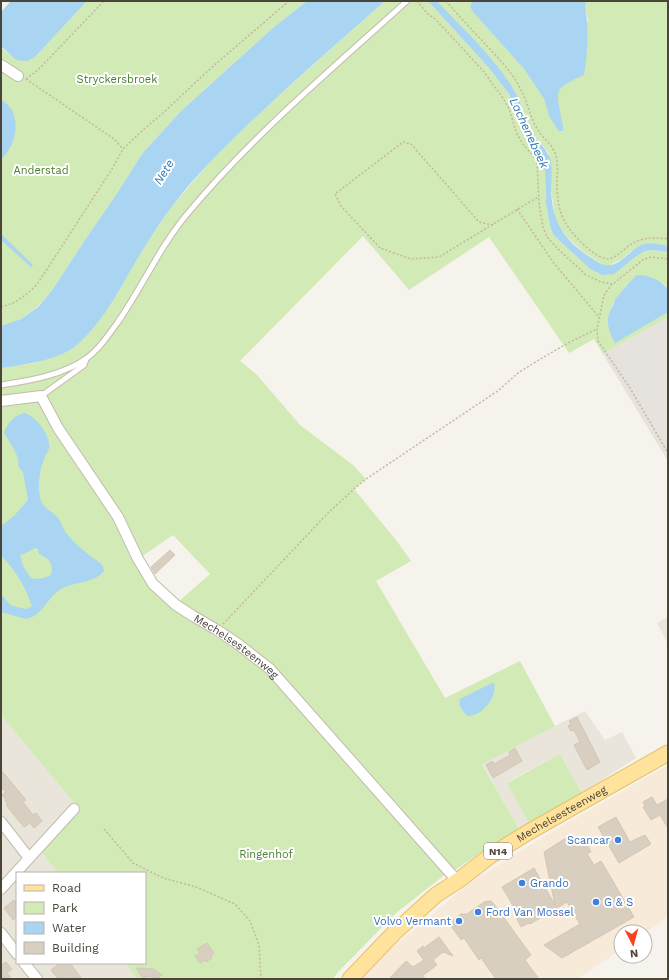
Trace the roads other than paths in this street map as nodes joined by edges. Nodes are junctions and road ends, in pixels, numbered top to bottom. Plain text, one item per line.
1 (407, 1) edge
2 (1, 65) edge
3 (22, 77) road end
4 (86, 359) junction
5 (1, 385) edge
6 (41, 396) junction
7 (1, 401) edge
8 (668, 753) edge
9 (74, 808) dead end
10 (1, 822) edge
11 (29, 858) junction
12 (16, 872) edge
13 (16, 872) edge
14 (459, 880) junction
15 (1, 889) edge
16 (1, 933) edge
17 (16, 953) edge
18 (25, 964) edge
19 (37, 979) edge
20 (350, 979) edge

1 - 4 lane
2 - 3 street
4 - 5 lane
4 - 6 lane
6 - 7 street
6 - 14 street, Mechelsesteenweg
8 - 14 main road, Mechelsesteenweg / N14
9 - 11 street
10 - 11 street
11 - 13 street
12 - 15 street
14 - 20 main road, Mechelsesteenweg / N14
16 - 17 street
18 - 19 street

